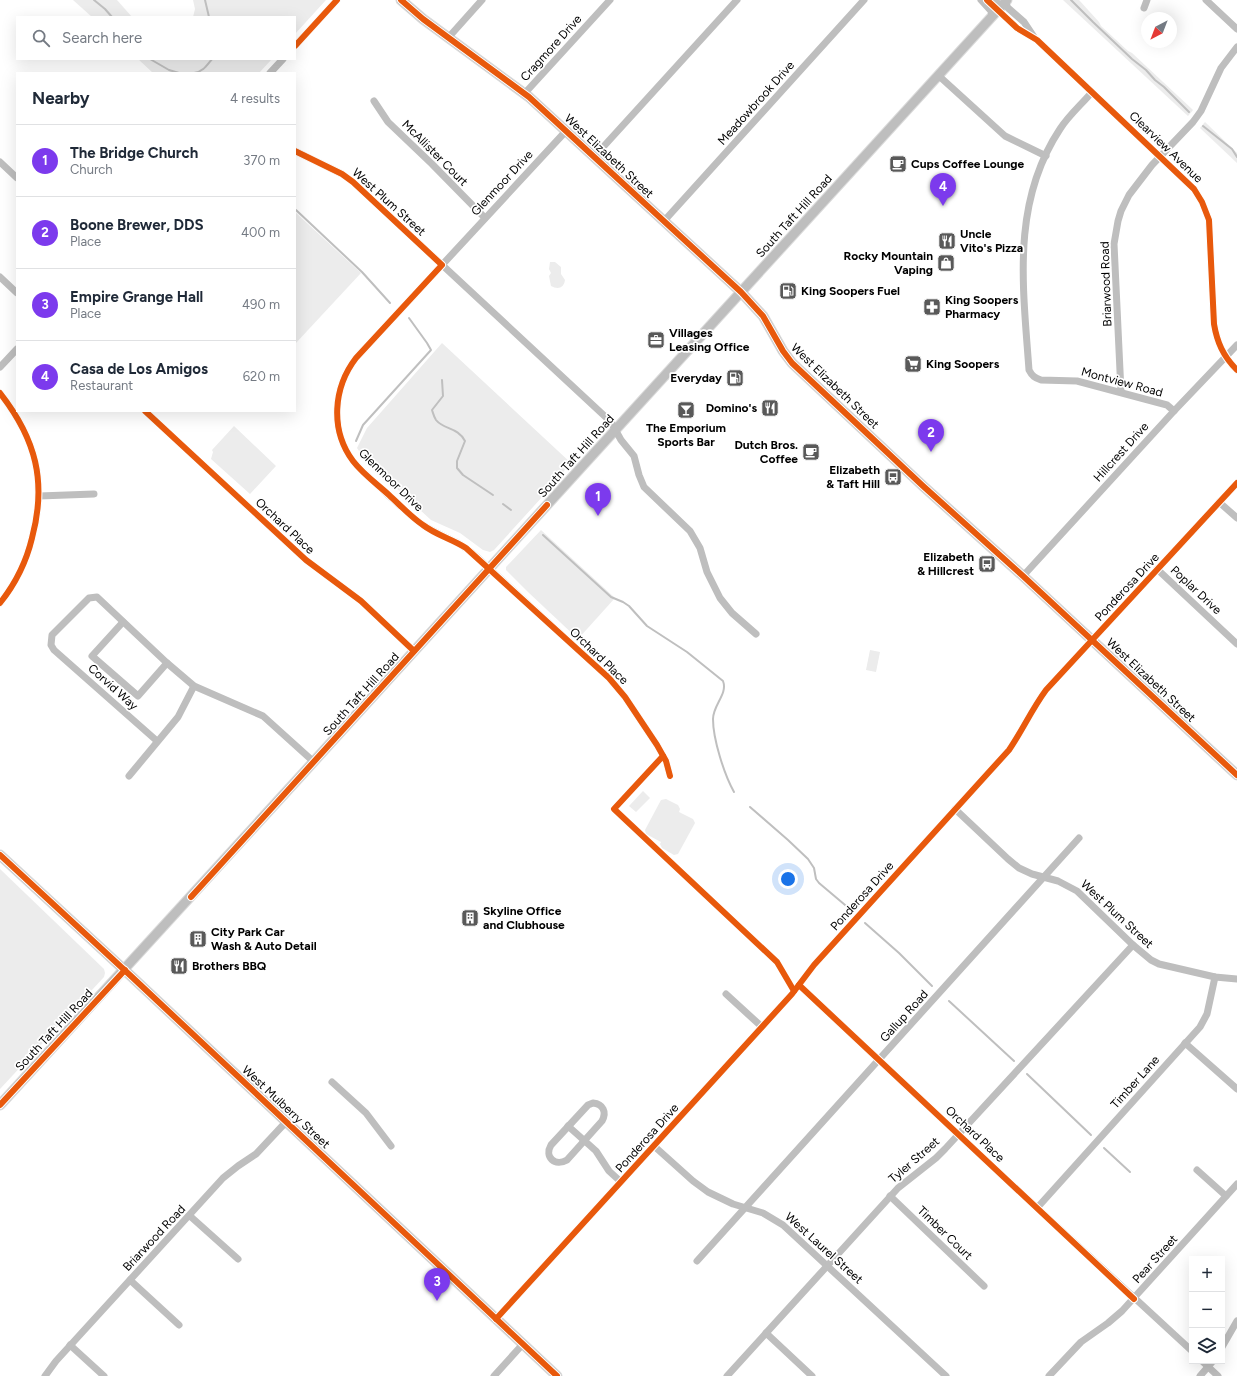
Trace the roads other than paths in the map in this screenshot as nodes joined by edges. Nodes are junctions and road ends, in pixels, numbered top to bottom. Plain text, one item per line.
1 (337, 0) edge
2 (401, 0) edge
3 (482, 0) edge
4 (610, 0) edge
5 (736, 0) edge
6 (864, 0) edge
7 (981, 0) edge
8 (1147, 0) edge
9 (1206, 0) edge
10 (999, 6) edge
11 (1144, 8) dead end
12 (1237, 29) edge
13 (448, 38) junction
14 (1037, 40) junction
15 (296, 45) edge
16 (1237, 47) edge
17 (282, 60) edge
18 (271, 72) edge
19 (939, 76) junction
20 (1092, 92) junction
21 (525, 93) junction
22 (374, 101) dead end
23 (566, 131) junction
24 (296, 151) edge
25 (1160, 155) junction
26 (1046, 156) junction
27 (594, 157) junction
28 (0, 162) edge
29 (16, 177) edge
30 (485, 218) junction
31 (664, 221) junction
32 (442, 265) junction
33 (0, 277) edge
34 (16, 292) edge
35 (741, 292) junction
36 (1237, 345) edge
37 (16, 349) edge
38 (1226, 357) junction
39 (0, 367) edge
40 (1237, 370) edge
41 (1121, 392) junction
42 (0, 393) edge
43 (1174, 411) junction
44 (146, 412) edge
45 (616, 430) junction
46 (1237, 483) edge
47 (94, 494) dead end
48 (39, 496) junction
49 (1220, 502) junction
50 (1237, 518) edge
51 (489, 568) junction
52 (1157, 569) junction
53 (1023, 576) junction
54 (0, 603) edge
55 (123, 622) junction
56 (756, 634) dead end
57 (1092, 641) junction
58 (1237, 644) edge
59 (414, 652) junction
60 (167, 664) junction
61 (194, 686) junction
62 (157, 741) junction
63 (314, 762) junction
64 (1237, 775) edge
65 (129, 776) dead end
66 (670, 776) dead end
67 (955, 809) junction
68 (1078, 838) dead end
69 (0, 855) edge
70 (1045, 877) junction
71 (1133, 945) junction
72 (124, 970) junction
73 (1215, 977) junction
74 (1237, 979) edge
75 (800, 985) junction
76 (726, 994) dead end
77 (762, 1027) junction
78 (1185, 1044) junction
79 (879, 1059) junction
80 (332, 1082) dead end
81 (1237, 1089) edge
82 (0, 1105) edge
83 (286, 1122) junction
84 (568, 1126) junction
85 (959, 1134) junction
86 (584, 1141) junction
87 (391, 1146) dead end
88 (654, 1146) junction
89 (1198, 1170) dead end
90 (622, 1182) junction
91 (1237, 1184) edge
92 (890, 1196) junction
93 (1226, 1196) junction
94 (745, 1207) junction
95 (1037, 1208) junction
96 (190, 1216) junction
97 (238, 1259) dead end
98 (697, 1261) dead end
99 (828, 1265) junction
100 (130, 1280) junction
101 (984, 1286) dead end
102 (1134, 1299) junction
103 (496, 1319) junction
104 (1237, 1321) edge
105 (179, 1325) dead end
106 (766, 1333) junction
107 (1225, 1342) edge
108 (523, 1344) junction
109 (70, 1345) junction
110 (1189, 1349) edge
111 (1211, 1364) edge
112 (45, 1376) edge
113 (104, 1376) edge
114 (494, 1376) edge
115 (557, 1376) edge
116 (727, 1376) edge
117 (812, 1376) edge
118 (946, 1376) edge
119 (1049, 1376) edge
120 (1200, 1376) edge
121 (1218, 1376) edge

1 - 15 street
2 - 13 main road, West Elizabeth Street
3 - 13 street
4 - 21 street, Cragmore Drive
5 - 27 street
6 - 31 street, Meadowbrook Drive
7 - 10 street, Clearview Avenue
8 - 11 street
9 - 12 street
10 - 14 street, Clearview Avenue
10 - 14 street, Clearview Avenue
10 - 19 main road, South Taft Hill Road
13 - 21 main road, West Elizabeth Street
14 - 20 street, Clearview Avenue
16 - 25 street, Briarwood Road
17 - 18 street
19 - 26 street
19 - 35 main road, South Taft Hill Road
20 - 25 street, Clearview Avenue
20 - 26 street, Montview Road
21 - 23 main road, West Elizabeth Street
22 - 30 street, McAllister Court
23 - 27 main road, West Elizabeth Street
23 - 30 street, Glenmoor Drive
24 - 32 street, West Plum Street
25 - 38 street, Clearview Avenue
25 - 41 street, Briarwood Road
26 - 41 street, Montview Road
27 - 31 main road, West Elizabeth Street
28 - 29 street
30 - 32 street, Glenmoor Drive
31 - 35 main road, West Elizabeth Street
32 - 45 street, West Plum Street
32 - 51 street, Glenmoor Drive
33 - 34 street
35 - 45 main road, South Taft Hill Road
35 - 53 main road, West Elizabeth Street
36 - 38 street, Hillcrest Drive
37 - 39 street
38 - 40 street, Clearview Avenue
38 - 43 street, Hillcrest Drive
41 - 43 street, Montview Road
42 - 48 street
43 - 53 street, Hillcrest Drive
44 - 59 street, Orchard Place
45 - 51 main road, South Taft Hill Road
45 - 56 street, West Plum Street
46 - 49 street, Ponderosa Drive
47 - 48 street
48 - 54 street
49 - 50 street
49 - 52 street, Ponderosa Drive
51 - 59 main road, South Taft Hill Road
51 - 66 street, Orchard Place
52 - 57 street, Ponderosa Drive
52 - 58 street, Poplar Drive
53 - 57 main road, West Elizabeth Street
55 - 60 street
55 - 60 street
55 - 62 street, Corvid Way
57 - 64 main road, West Elizabeth Street
57 - 67 street, Ponderosa Drive
59 - 63 main road, South Taft Hill Road
60 - 61 street
61 - 62 street
61 - 63 street
62 - 65 street
63 - 72 main road, South Taft Hill Road
67 - 70 street, West Plum Street
67 - 75 street, Ponderosa Drive
68 - 70 street, Gallup Road
69 - 72 main road, West Mulberry Street
70 - 71 street, West Plum Street
70 - 79 street, Gallup Road
71 - 73 street, West Plum Street
71 - 85 street, Tyler Street
72 - 82 main road, South Taft Hill Road
72 - 83 main road, West Mulberry Street
73 - 74 street
73 - 78 street, Timber Lane
75 - 77 street, Ponderosa Drive
75 - 79 street, Orchard Place
76 - 77 street
77 - 88 street, Ponderosa Drive
78 - 81 street
78 - 95 street, Timber Lane
79 - 85 street, Orchard Place
79 - 94 street, Gallup Road
80 - 87 street
83 - 96 street, Briarwood Road
83 - 103 main road, West Mulberry Street
84 - 86 street
84 - 86 street
84 - 86 street
85 - 92 street, Tyler Street
85 - 95 street, Orchard Place
86 - 90 street
88 - 90 street, Ponderosa Drive
88 - 94 street, West Laurel Street
89 - 93 street
90 - 103 street, Ponderosa Drive
91 - 93 street, Pear Street
92 - 99 street, Tyler Street
92 - 101 street, Timber Court
93 - 102 street, Pear Street
94 - 98 street, Gallup Road
94 - 99 street, West Laurel Street
95 - 102 street, Orchard Place
96 - 97 street
96 - 100 street, Briarwood Road
99 - 106 street, Tyler Street
99 - 118 street, West Laurel Street
100 - 105 street
100 - 109 street, Briarwood Road
102 - 110 street, Orchard Place
102 - 119 street, Pear Street
103 - 108 main road, West Mulberry Street
104 - 107 street
106 - 116 street, Tyler Street
106 - 117 street
108 - 114 street
108 - 115 main road, West Mulberry Street
109 - 112 street, Briarwood Road
109 - 113 street
111 - 120 street
111 - 121 street

